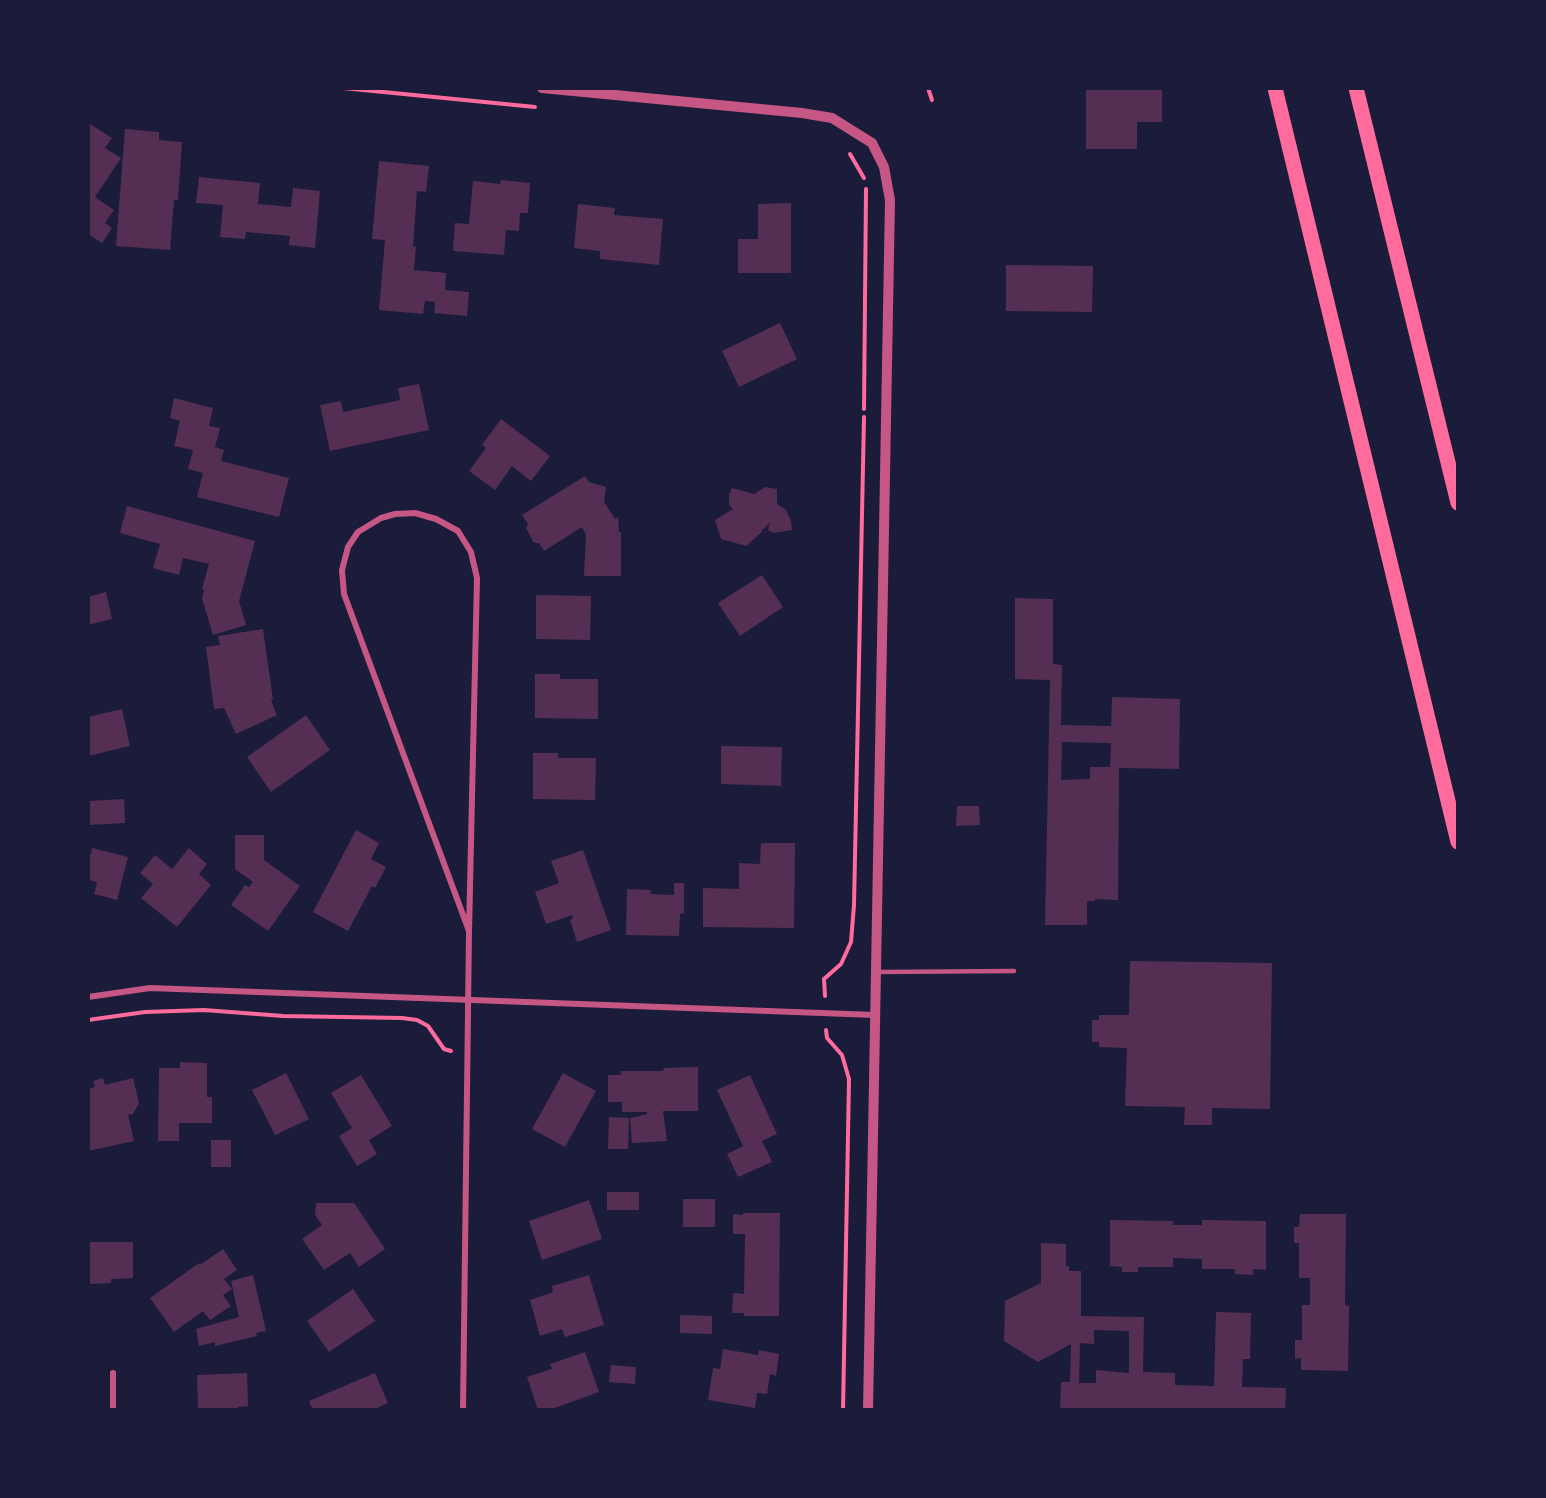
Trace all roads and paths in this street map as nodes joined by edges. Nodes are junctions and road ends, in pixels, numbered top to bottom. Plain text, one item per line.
1 (343, 88) edge
2 (542, 88) edge
3 (928, 88) edge
4 (1275, 88) edge
5 (1356, 88) edge
6 (932, 100) dead end
7 (542, 108) dead end
8 (848, 151) dead end
9 (1458, 502) edge
10 (1458, 842) edge
11 (469, 931) junction
12 (1014, 971) dead end
13 (876, 972) junction
14 (88, 997) edge
15 (468, 1000) junction
16 (826, 1013) junction
17 (875, 1015) junction
18 (88, 1020) edge
19 (467, 1056) junction
20 (113, 1373) dead end
21 (113, 1410) edge
22 (463, 1410) edge
23 (843, 1410) edge
24 (868, 1410) edge

1 - 7 path
2 - 13 street
3 - 6 path
4 - 10 main road
5 - 9 main road
8 - 16 path
11 - 11 street
11 - 15 street
12 - 13 lane
13 - 17 street
14 - 15 street
15 - 16 street
15 - 19 street
16 - 17 street
16 - 23 path
17 - 24 street
18 - 19 path
19 - 22 street
20 - 21 street

